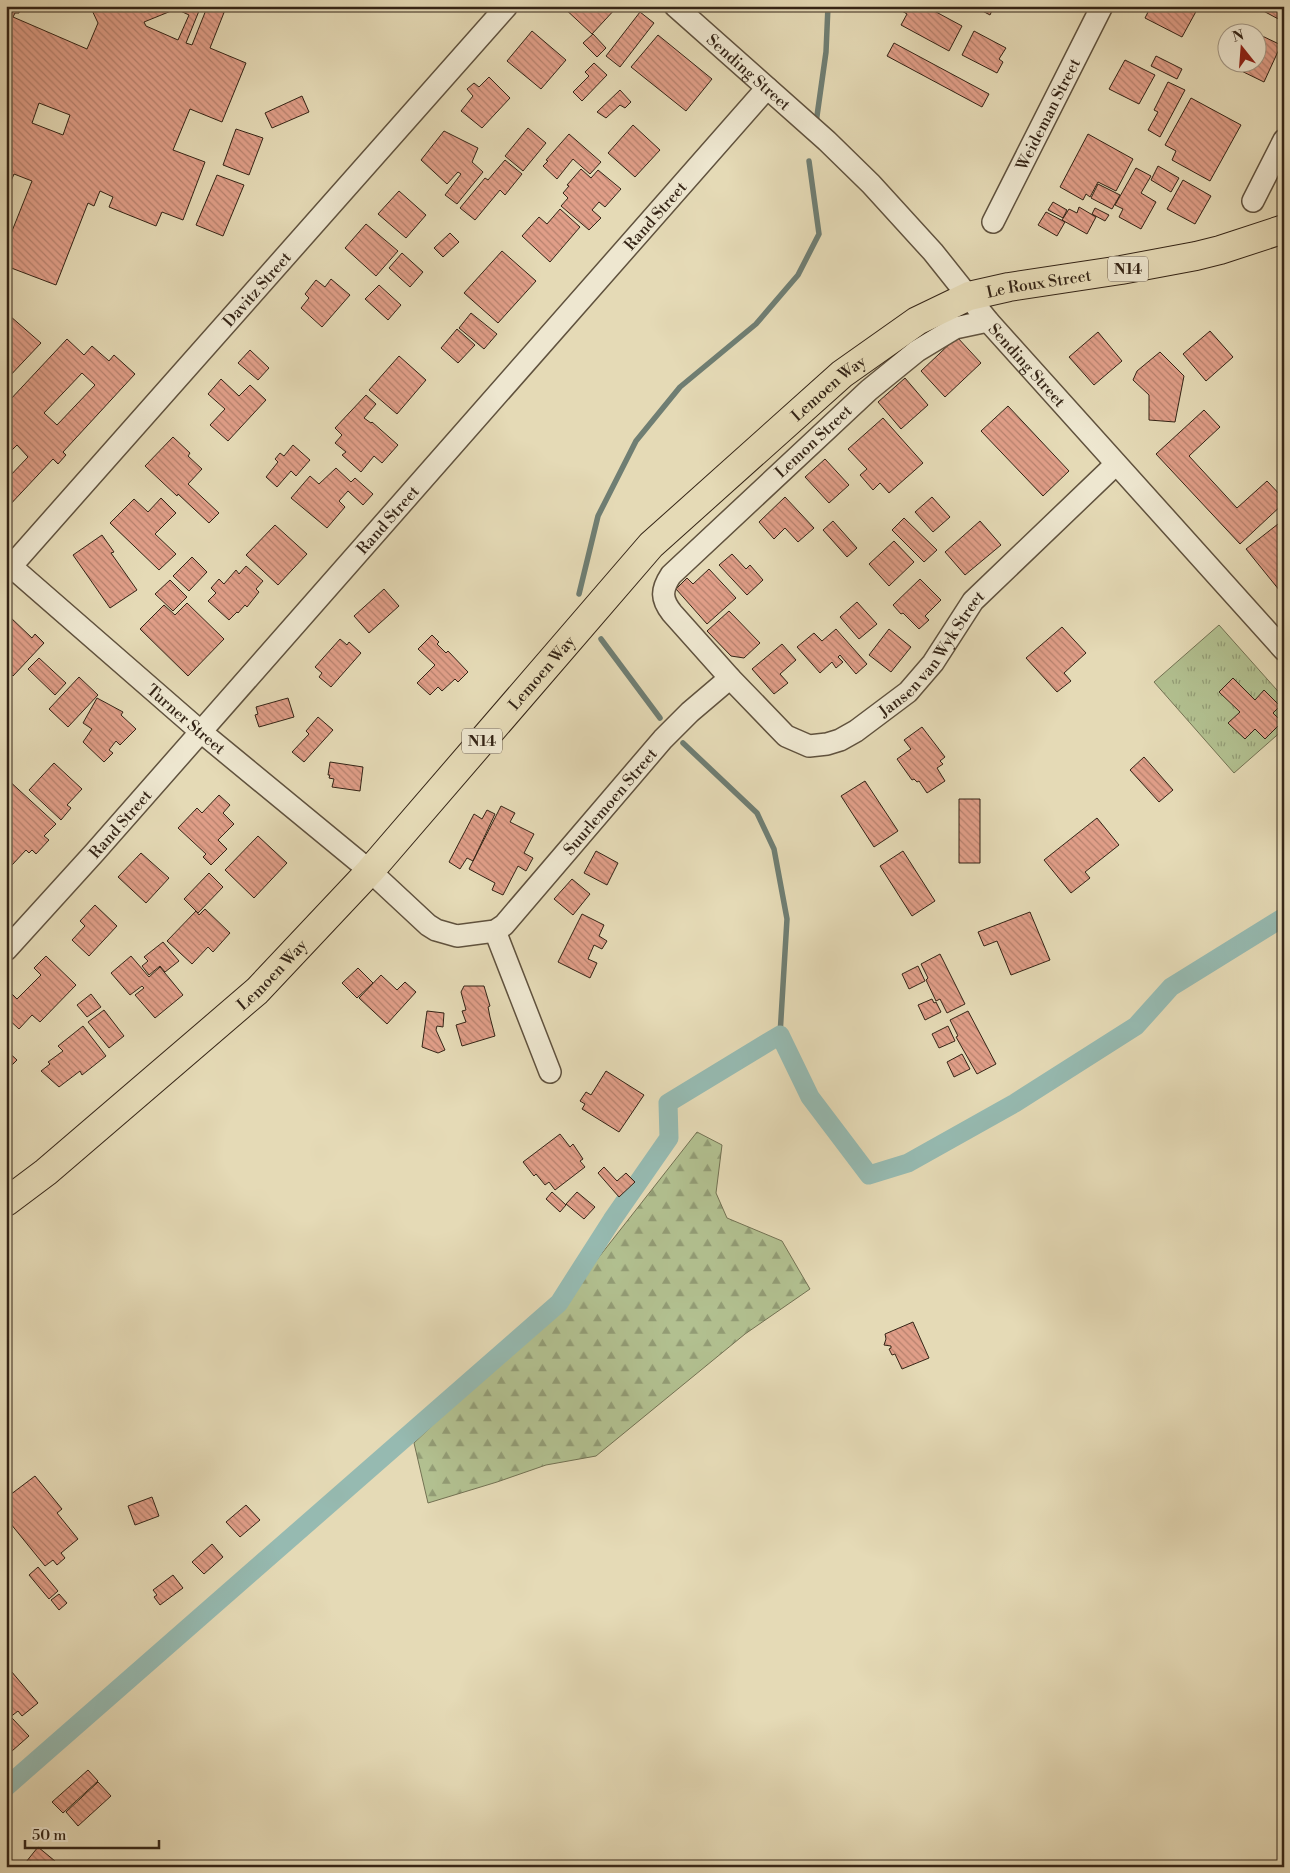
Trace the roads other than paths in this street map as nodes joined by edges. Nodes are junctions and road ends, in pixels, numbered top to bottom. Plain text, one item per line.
1 (507, 6) edge
2 (675, 6) edge
3 (1102, 6) edge
4 (767, 88) junction
5 (1284, 140) edge
6 (1254, 201) dead end
7 (993, 222) dead end
8 (1283, 232) edge
9 (969, 296) junction
10 (988, 320) junction
11 (1116, 464) junction
12 (8, 567) edge
13 (663, 594) joint
14 (1284, 650) edge
15 (730, 678) junction
16 (200, 731) junction
17 (370, 871) junction
18 (495, 931) junction
19 (6, 950) edge
20 (550, 1072) dead end
21 (6, 1202) edge

1 - 12 street, Davitz Street
2 - 4 street, Sending Street
3 - 7 street, Weideman Street
4 - 9 street, Sending Street
4 - 16 street, Rand Street
5 - 6 street
8 - 9 highway, Le Roux Street / N14
9 - 10 street, Sending Street
9 - 17 highway, Lemoen Way / N14
10 - 11 street, Sending Street
10 - 13 street, Lemon Street
11 - 14 street, Sending Street
11 - 15 street, Jansen van Wyk Street
12 - 16 street, Turner Street
13 - 15 street, Jansen van Wyk Street
15 - 18 street, Suurlemoen Street
16 - 17 street, Turner Street
16 - 19 street, Rand Street
17 - 18 street
17 - 21 highway, Lemoen Way / N14
18 - 20 street

